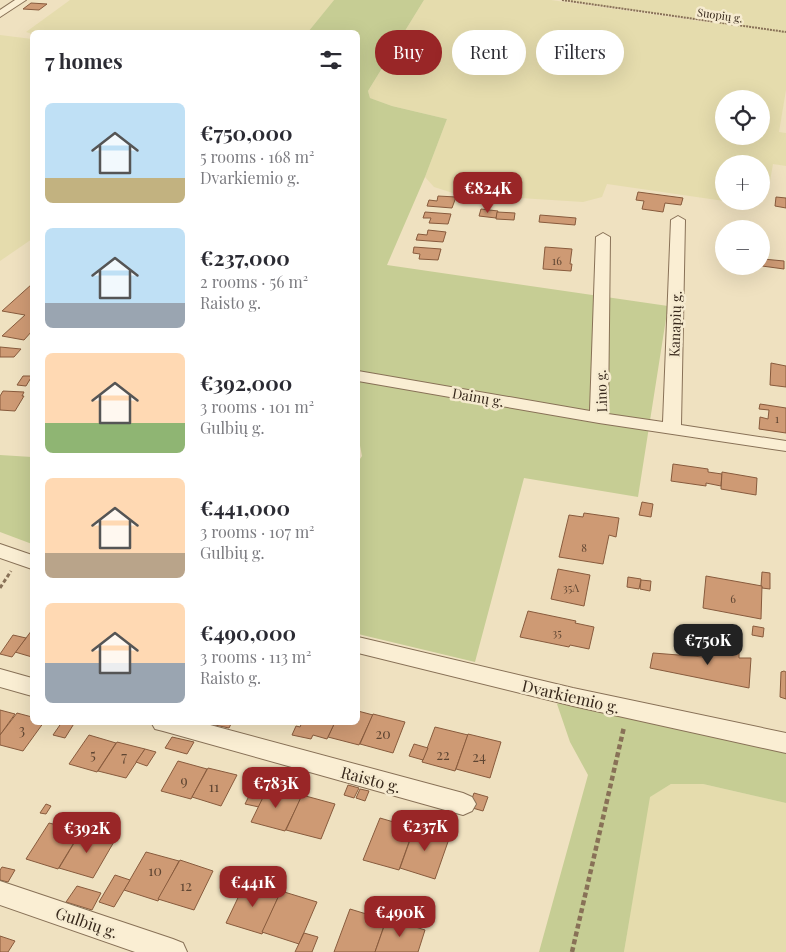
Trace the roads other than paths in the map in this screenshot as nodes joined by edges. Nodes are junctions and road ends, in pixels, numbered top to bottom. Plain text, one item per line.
1 (21, 0) edge
2 (0, 14) edge
3 (678, 220) dead end
4 (603, 238) dead end
5 (360, 376) edge
6 (599, 418) junction
7 (672, 429) junction
8 (786, 446) edge
9 (0, 551) edge
10 (30, 561) edge
11 (360, 645) edge
12 (0, 678) edge
13 (30, 686) edge
14 (174, 725) edge
15 (786, 743) edge
16 (462, 804) dead end
17 (0, 893) edge
18 (173, 952) edge

1 - 2 street
3 - 7 street, Kanapių g.
4 - 6 street, Lino g.
5 - 6 street, Dainų g.
6 - 7 street, Lino g.
7 - 8 street, Lino g.
9 - 10 street
11 - 15 street, Dvarkiemio g.
12 - 13 street
14 - 16 street, Raisto g.
17 - 18 street, Gulbių g.

